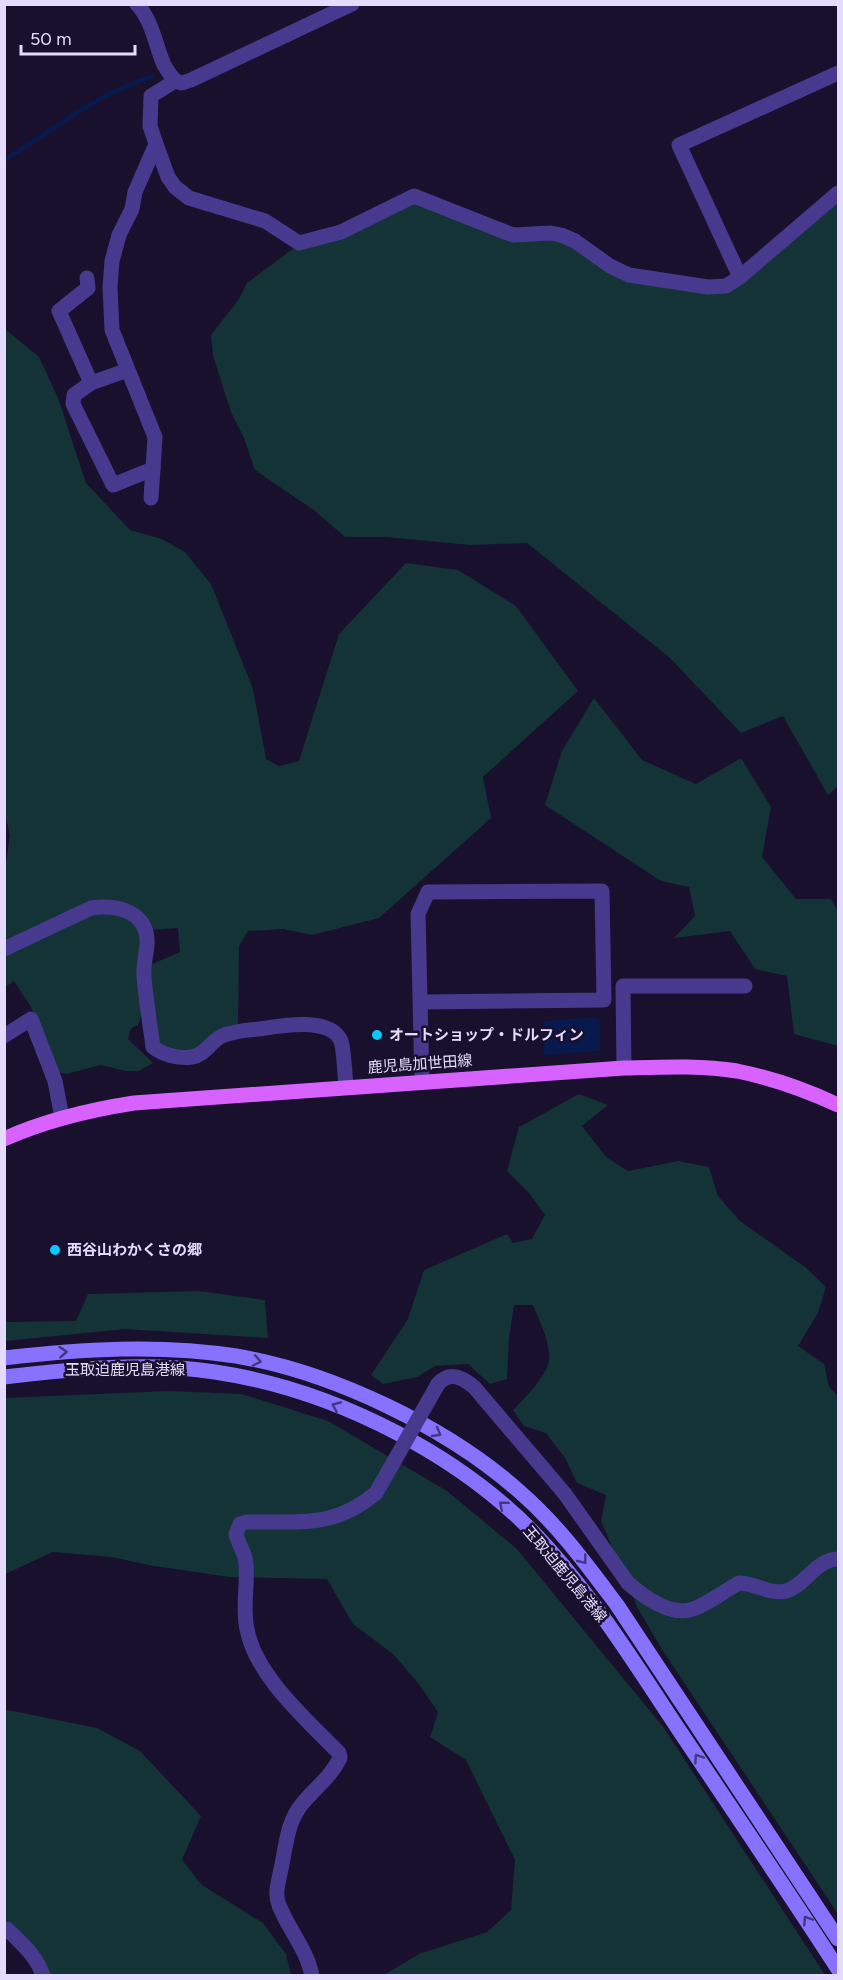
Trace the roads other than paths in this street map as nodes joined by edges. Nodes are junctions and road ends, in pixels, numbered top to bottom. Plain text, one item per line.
1 (137, 4) edge
2 (352, 4) edge
3 (838, 73) edge
4 (175, 81) junction
5 (156, 144) junction
6 (838, 193) edge
7 (740, 277) junction
8 (87, 278) dead end
9 (128, 370) junction
10 (91, 383) junction
11 (153, 469) junction
12 (151, 498) dead end
13 (4, 949) edge
14 (746, 986) dead end
15 (421, 1002) junction
16 (4, 1035) edge
17 (624, 1068) junction
18 (422, 1082) junction
19 (346, 1087) junction
20 (838, 1106) edge
21 (62, 1118) junction
22 (4, 1139) edge
23 (4, 1358) edge
24 (4, 1377) edge
25 (838, 1559) edge
26 (7, 1929) dead end
27 (838, 1939) edge
28 (838, 1969) edge
29 (43, 1976) edge
30 (312, 1976) edge

1 - 4 street
2 - 4 street
3 - 7 street
4 - 5 street
5 - 7 street
5 - 9 street
6 - 7 street
8 - 10 street
9 - 10 street
9 - 11 street
10 - 11 street
11 - 12 street
13 - 19 street
14 - 17 street
15 - 15 street
15 - 18 street
16 - 21 street
17 - 18 main road, 鹿児島加世田線
17 - 20 main road, 鹿児島加世田線
18 - 19 main road, 鹿児島加世田線
19 - 21 main road, 鹿児島加世田線
21 - 22 main road, 鹿児島加世田線
23 -> 27 main road, 玉取迫鹿児島港線
28 -> 24 main road, 玉取迫鹿児島港線
25 - 30 street, bridge
26 - 29 street

